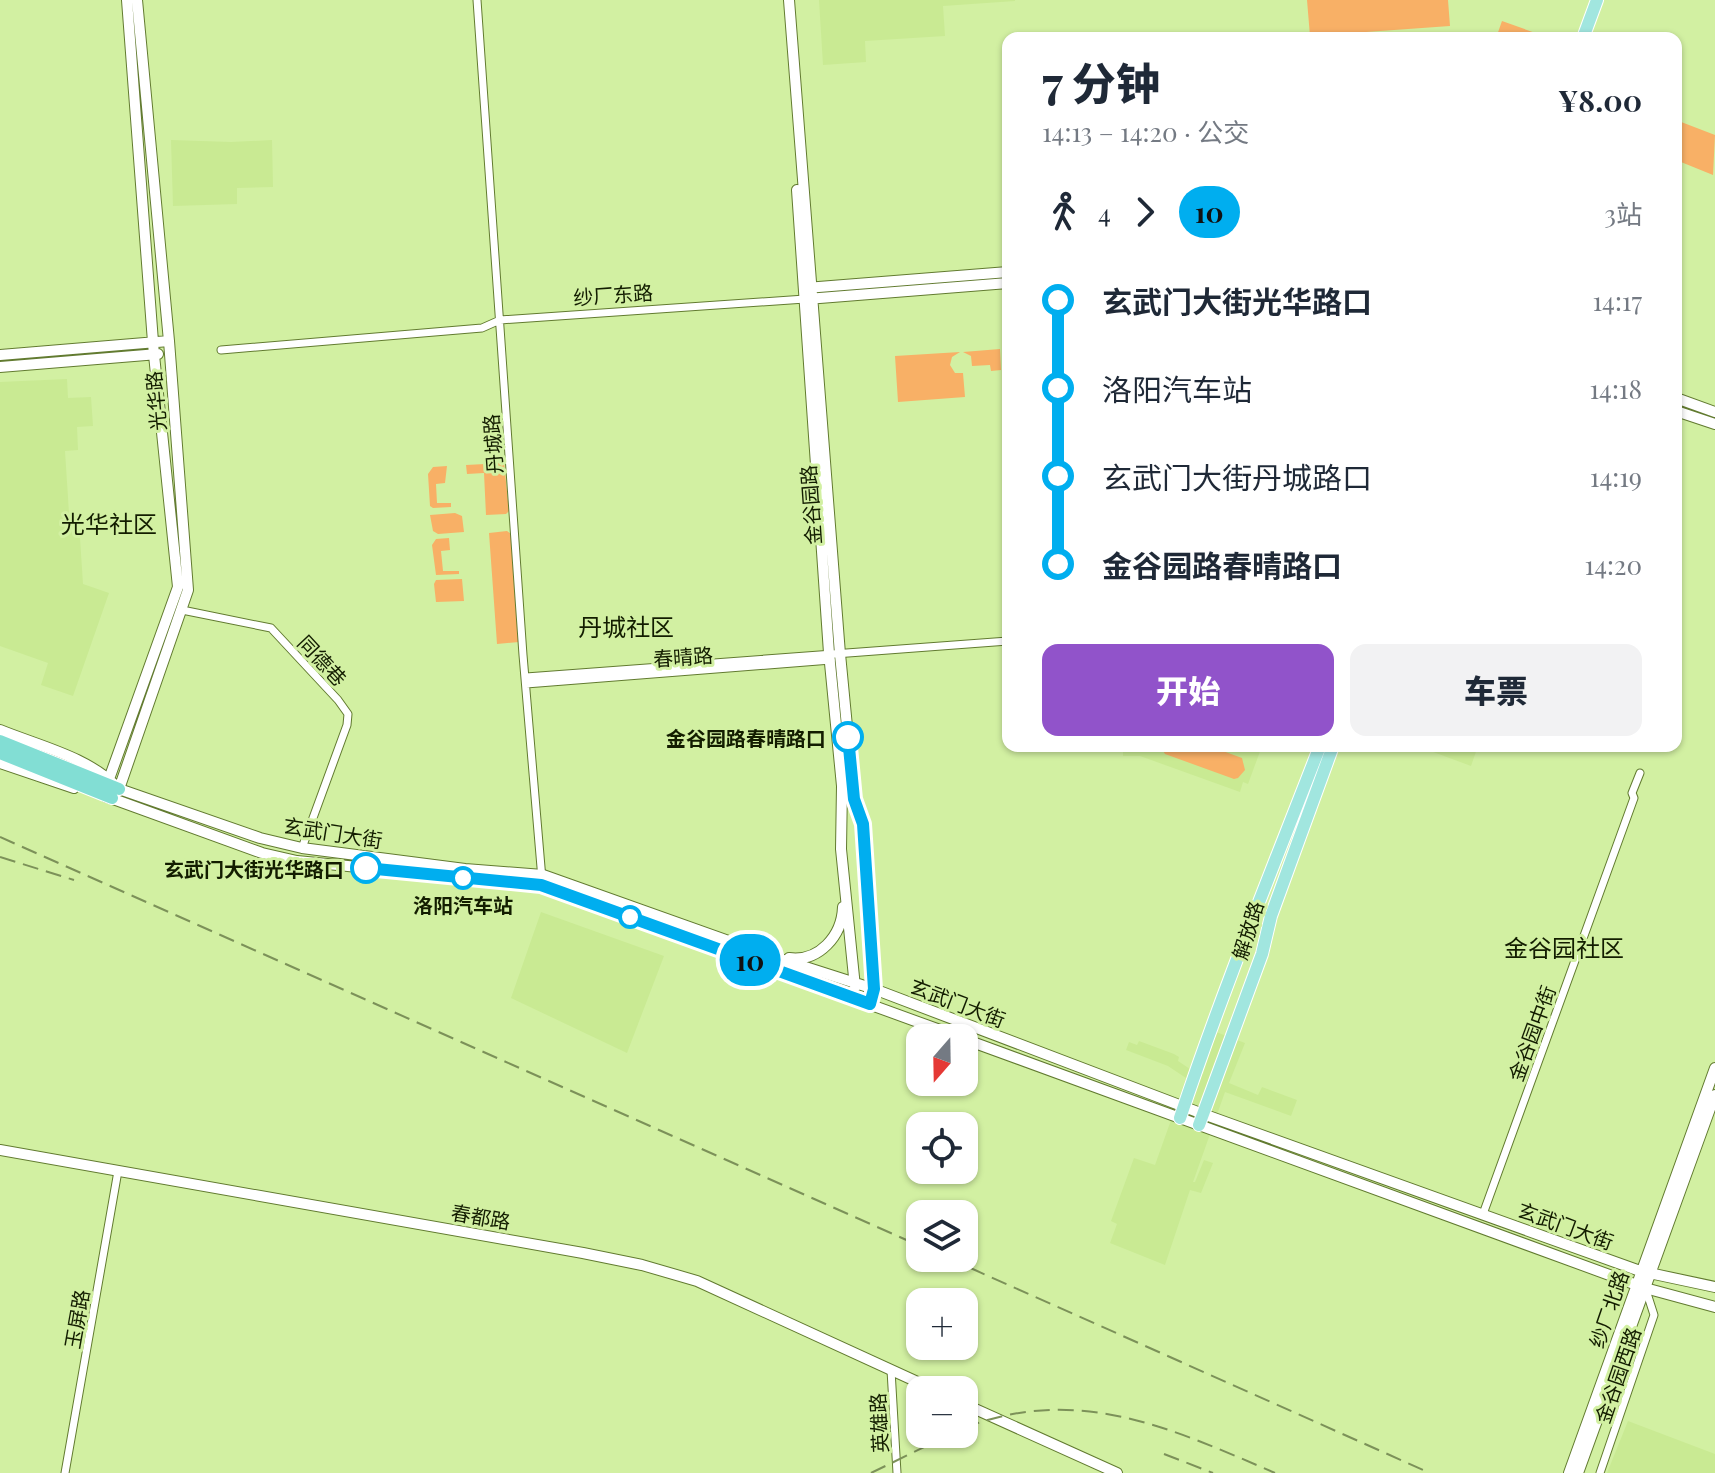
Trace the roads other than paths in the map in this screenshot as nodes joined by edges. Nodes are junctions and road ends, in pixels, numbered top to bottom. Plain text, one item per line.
1 (127, 0) edge
2 (137, 0) edge
3 (477, 0) edge
4 (787, 0) edge
5 (1597, 0) edge
6 (1604, 0) edge
7 (1585, 32) edge
8 (1592, 32) edge
9 (1002, 273) edge
10 (1002, 283) edge
11 (808, 294) junction
12 (500, 320) junction
13 (169, 341) junction
14 (153, 343) junction
15 (221, 350) dead end
16 (170, 353) junction
17 (0, 355) edge
18 (154, 355) junction
19 (0, 367) edge
20 (1682, 400) edge
21 (1715, 412) edge
22 (1682, 413) edge
23 (1715, 424) edge
24 (182, 610) junction
25 (1002, 642) edge
26 (833, 656) junction
27 (526, 681) junction
28 (0, 730) edge
29 (0, 741) edge
30 (1318, 752) edge
31 (1331, 752) edge
32 (0, 753) edge
33 (0, 763) edge
34 (50, 766) junction
35 (1640, 773) dead end
36 (113, 788) junction
37 (302, 848) junction
38 (843, 873) junction
39 (542, 880) junction
40 (771, 956) junction
41 (856, 984) junction
42 (874, 989) junction
43 (852, 998) junction
44 (870, 1004) junction
45 (925, 1024) edge
46 (978, 1043) edge
47 (1715, 1068) edge
48 (1715, 1095) edge
49 (1182, 1112) junction
50 (1201, 1119) junction
51 (0, 1152) edge
52 (118, 1173) junction
53 (1483, 1214) junction
54 (1645, 1271) junction
55 (1640, 1286) junction
56 (1715, 1287) edge
57 (1715, 1307) edge
58 (892, 1373) junction
59 (906, 1379) edge
60 (906, 1381) edge
61 (978, 1413) edge
62 (978, 1414) edge
63 (65, 1473) edge
64 (897, 1473) edge
65 (1105, 1473) edge
66 (1117, 1473) edge
67 (1569, 1473) edge
68 (1578, 1473) edge
69 (1600, 1473) edge

1 - 14 main road, 光华路
2 - 13 main road, 光华路
3 - 12 street, 丹城路
4 - 11 main road, 金谷园路
5 - 7 main road
6 - 8 main road
9 - 11 main road, 纱厂东路
10 - 11 main road, 纱厂东路
11 - 12 street, 纱厂东路
11 - 26 main road, 金谷园路
12 - 15 street, 纱厂东路
12 - 27 street, 丹城路
13 - 14 main road
13 - 16 main road, 光华路
14 - 17 main road
14 - 18 main road, 光华路
16 - 18 main road
16 - 24 main road, 光华路
18 - 19 main road
18 - 36 main road, 光华路
20 - 21 main road
22 - 23 main road
24 - 36 main road, 光华路
24 - 37 street, 同德巷
25 - 26 street, 春晴路
26 - 27 street, 春晴路
26 - 38 main road, 金谷园路
26 - 42 main road, 金谷园路
27 - 39 street, 丹城路
28 - 36 main road, 玄武门大街
29 - 34 highway
30 - 49 main road, 解放路
31 - 50 main road, 解放路
32 - 34 highway
33 - 36 main road, 玄武门大街
34 - 36 highway
35 - 53 street, 金谷园中街
36 - 37 main road, 玄武门大街
36 - 39 main road, 玄武门大街
37 - 39 main road, 玄武门大街
38 - 40 main road
38 - 41 main road, 金谷园路
39 - 40 main road, 玄武门大街
39 - 43 main road, 玄武门大街
40 - 41 main road, 玄武门大街
41 - 42 main road, 玄武门大街
41 - 43 main road, 金谷园路
42 - 44 main road, 金谷园路
42 - 49 main road, 玄武门大街
43 - 44 main road, 玄武门大街
44 - 45 main road, 玄武门大街
46 - 49 main road, 玄武门大街
47 - 54 main road, 纱厂北路
48 - 54 main road, 纱厂北路
49 - 50 main road, 玄武门大街
50 - 53 main road, 玄武门大街
50 - 55 main road, 玄武门大街
51 - 52 main road, 春都路
52 - 58 main road, 春都路
52 - 63 street, 玉屏路
53 - 54 main road, 玄武门大街
54 - 55 main road, 纱厂北路
54 - 56 main road, 玄武门大街
55 - 57 main road, 玄武门大街
55 - 67 main road, 纱厂北路
55 - 68 main road, 纱厂北路
55 - 69 street, 金谷园西路
58 - 59 main road, 春都路
58 - 60 main road, 春都路
58 - 64 street, 英雄路
61 - 66 main road
62 - 65 main road

